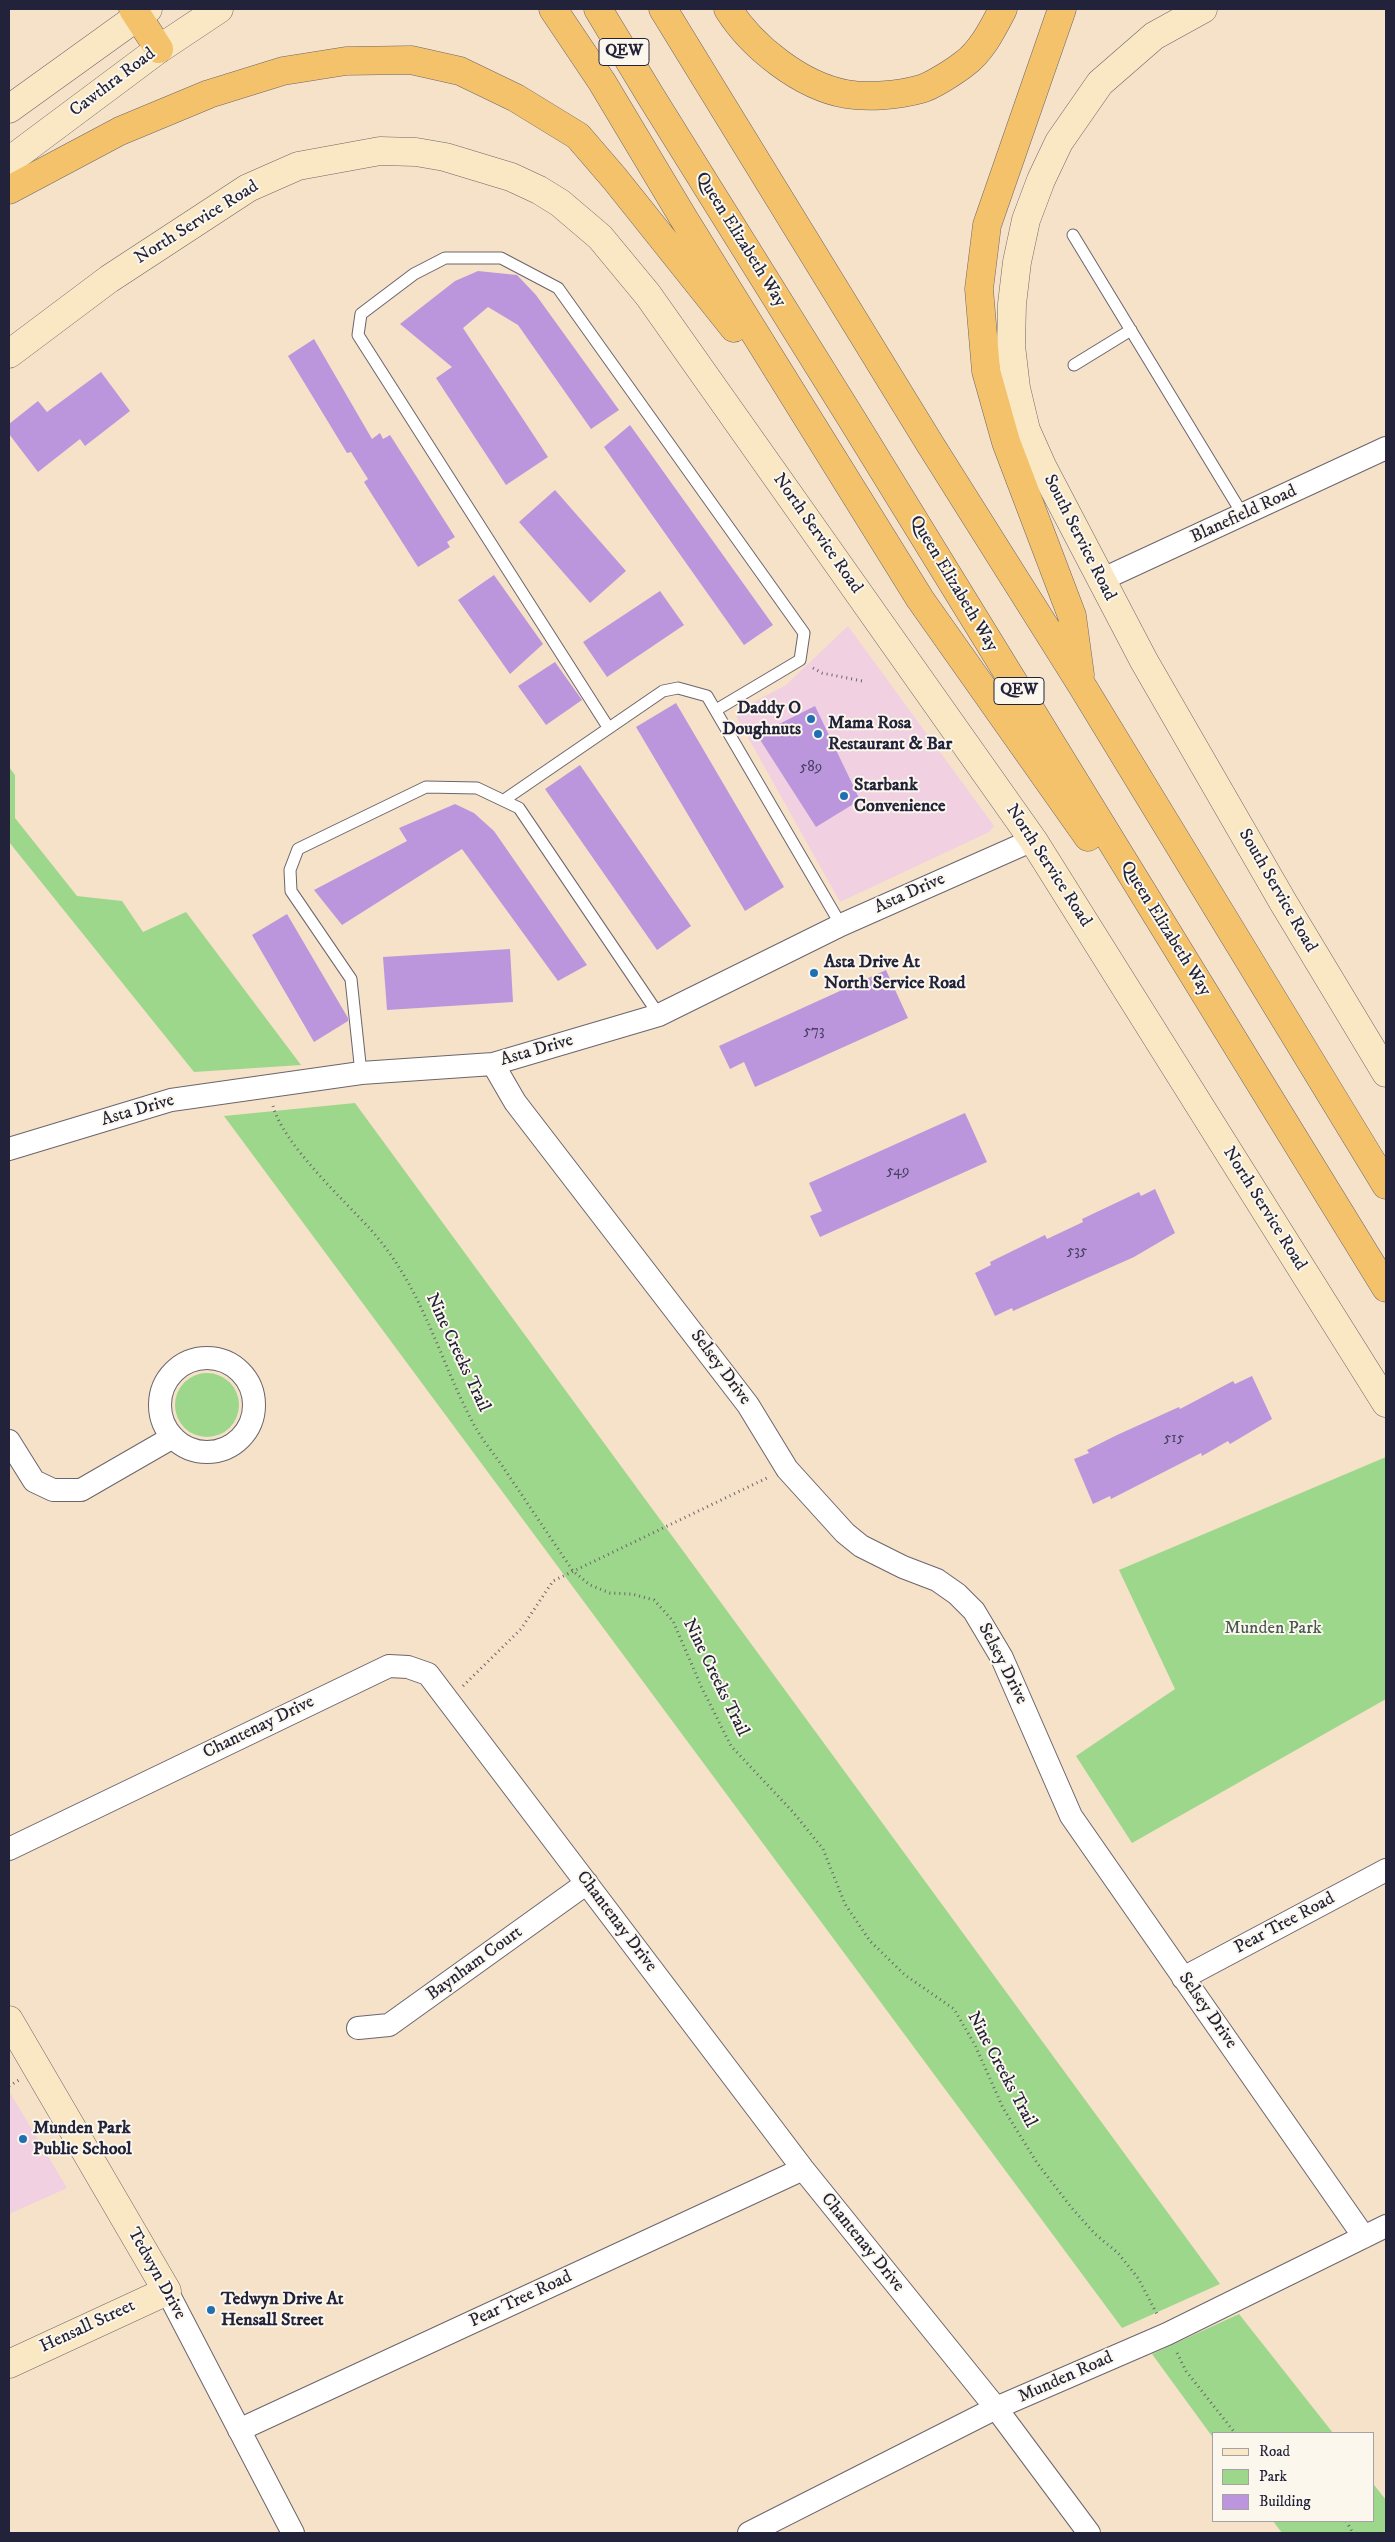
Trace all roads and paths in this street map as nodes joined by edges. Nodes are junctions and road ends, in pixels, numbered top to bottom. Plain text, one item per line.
1 (219, 9) edge
2 (554, 9) edge
3 (598, 9) edge
4 (663, 9) edge
5 (728, 9) edge
6 (1003, 9) edge
7 (1062, 9) edge
8 (1203, 9) edge
9 (139, 11) edge
10 (159, 49) junction
11 (9, 109) edge
12 (9, 161) edge
13 (9, 190) edge
14 (1073, 235) dead end
15 (1131, 330) junction
16 (9, 354) edge
17 (1074, 365) dead end
18 (812, 425) junction
19 (1386, 448) edge
20 (1243, 515) junction
21 (1101, 580) junction
22 (800, 660) junction
23 (862, 681) dead end
24 (1081, 684) junction
25 (716, 710) junction
26 (608, 728) junction
27 (504, 800) junction
28 (1033, 840) junction
29 (841, 925) junction
30 (1192, 973) junction
31 (659, 1015) junction
32 (493, 1064) junction
33 (361, 1073) junction
34 (1386, 1073) edge
35 (268, 1086) junction
36 (9, 1149) edge
37 (1386, 1185) edge
38 (1386, 1288) edge
39 (1386, 1403) edge
40 (173, 1437) junction
41 (9, 1441) edge
42 (787, 1469) junction
43 (573, 1571) junction
44 (448, 1700) junction
45 (9, 1849) edge
46 (1386, 1870) edge
47 (587, 1883) junction
48 (1183, 1978) junction
49 (9, 2020) edge
50 (358, 2028) dead end
51 (802, 2169) junction
52 (1386, 2226) edge
53 (1364, 2237) junction
54 (167, 2291) junction
55 (1159, 2319) dead end
56 (1174, 2348) dead end
57 (9, 2364) edge
58 (996, 2408) junction
59 (239, 2430) junction
60 (1234, 2432) edge
61 (1347, 2522) edge
62 (293, 2533) edge
63 (749, 2533) edge
64 (1089, 2533) edge
65 (1353, 2533) edge

1 - 10 street, Cawthra Road
2 - 18 highway
3 - 30 highway, Queen Elizabeth Way / QEW
4 - 24 highway
5 - 6 highway
7 - 24 highway
8 - 21 street, South Service Road
9 - 10 highway
9 - 11 street
10 - 12 street, Cawthra Road
13 - 18 highway
14 - 15 lane
15 - 17 lane
15 - 20 lane
16 - 28 street, North Service Road
18 - 30 highway
19 - 20 street, Blanefield Road
20 - 21 street, Blanefield Road
21 - 34 street, South Service Road
22 - 23 path
22 - 25 lane
22 - 26 lane
24 - 37 highway
25 - 26 lane
25 - 29 lane
26 - 27 lane
27 - 31 lane
27 - 33 lane
28 - 29 street, Asta Drive
28 - 39 street, North Service Road
29 - 31 street, Asta Drive
30 - 38 highway, Queen Elizabeth Way / QEW
31 - 32 street, Asta Drive
32 - 33 street, Asta Drive
32 - 42 street, Selsey Drive
33 - 35 street, Asta Drive
35 - 36 street, Asta Drive
35 - 43 path, Nine Creeks Trail
40 - 40 street
40 - 41 street
42 - 43 path
42 - 48 street, Selsey Drive
43 - 44 path
43 - 55 path, Nine Creeks Trail
44 - 45 street, Chantenay Drive
44 - 47 street, Chantenay Drive
46 - 48 street, Pear Tree Road
47 - 50 street, Baynham Court
47 - 51 street, Chantenay Drive
48 - 53 street, Selsey Drive
49 - 54 street, Tedwyn Drive
51 - 58 street, Chantenay Drive
51 - 59 street, Pear Tree Road
52 - 53 street, Munden Road
53 - 58 street, Munden Road
54 - 57 street, Hensall Street
54 - 59 street, Tedwyn Drive
56 - 60 path
58 - 63 street, Munden Road
58 - 64 street, Chantenay Drive
59 - 62 street, Tedwyn Drive
61 - 65 path

